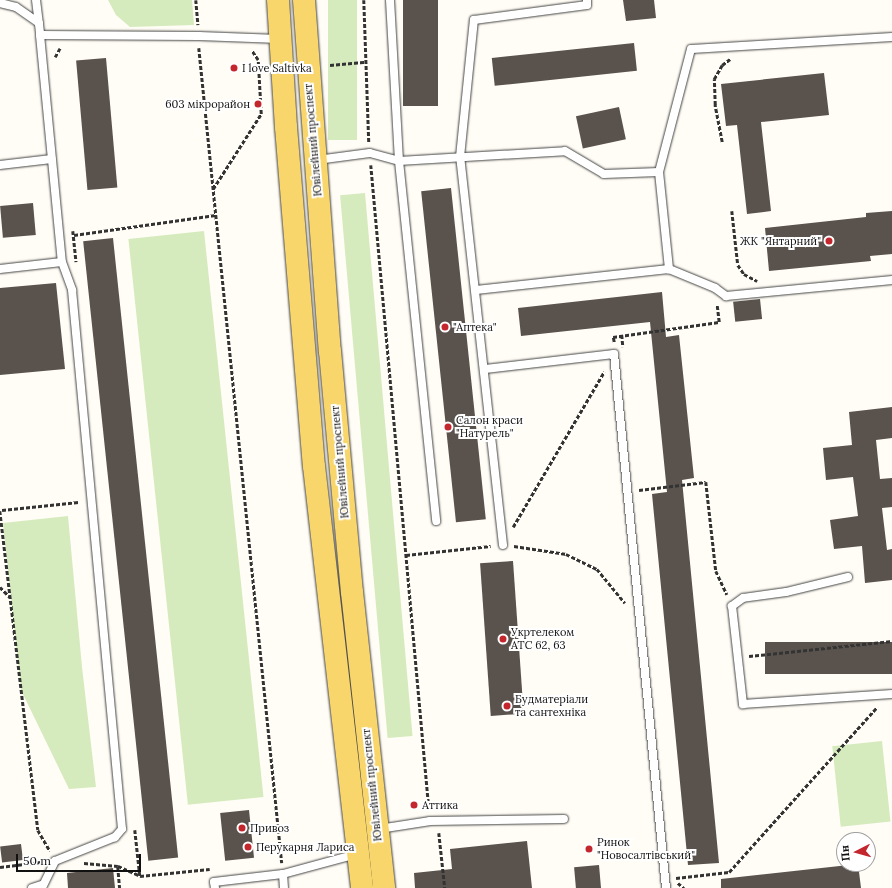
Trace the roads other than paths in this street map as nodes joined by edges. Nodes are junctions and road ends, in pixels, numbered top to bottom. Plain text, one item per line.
1 (36, 0) edge
2 (278, 0) edge
3 (304, 0) edge
4 (390, 0) edge
5 (587, 0) edge
6 (0, 3) edge
7 (39, 23) junction
8 (40, 35) junction
9 (304, 36) junction
10 (892, 37) edge
11 (280, 39) junction
12 (460, 157) junction
13 (52, 159) junction
14 (315, 160) junction
15 (399, 160) junction
16 (0, 165) edge
17 (659, 172) junction
18 (62, 262) junction
19 (0, 269) edge
20 (669, 269) junction
21 (324, 275) junction
22 (299, 278) junction
23 (892, 280) edge
24 (476, 290) junction
25 (485, 369) junction
26 (436, 521) dead end
27 (503, 545) road end
28 (848, 577) dead end
29 (890, 695) edge
30 (564, 819) dead end
31 (367, 830) junction
32 (358, 854) junction
33 (283, 874) junction
34 (42, 887) edge
35 (32, 888) edge
36 (215, 888) edge
37 (284, 888) edge
38 (362, 888) edge
39 (384, 888) edge
40 (666, 888) edge

1 - 7 lane
2 - 11 main road, Ювілейний проспект
3 - 9 main road, Ювілейний проспект
4 - 15 lane
5 - 12 lane
6 - 7 lane
7 - 8 lane
8 - 11 lane
8 - 13 lane
9 - 11 main road
9 - 14 main road, Ювілейний проспект
10 - 17 lane
11 - 22 main road, Ювілейний проспект
12 - 15 lane
12 - 17 lane
12 - 24 lane
13 - 16 lane
13 - 18 lane
14 - 15 lane
14 - 21 main road, Ювілейний проспект
15 - 26 lane
17 - 20 lane
18 - 19 lane
18 - 34 lane
20 - 23 lane
20 - 24 lane
21 - 22 main road
21 - 31 main road, Ювілейний проспект
22 - 31 main road, Ювілейний проспект
24 - 25 lane
25 - 27 lane
25 - 40 lane
28 - 29 lane
30 - 31 lane
31 - 32 main road, Ювілейний проспект
31 - 39 main road, Ювілейний проспект
32 - 33 lane
32 - 38 main road, Ювілейний проспект
33 - 36 lane
33 - 37 lane
34 - 35 lane

